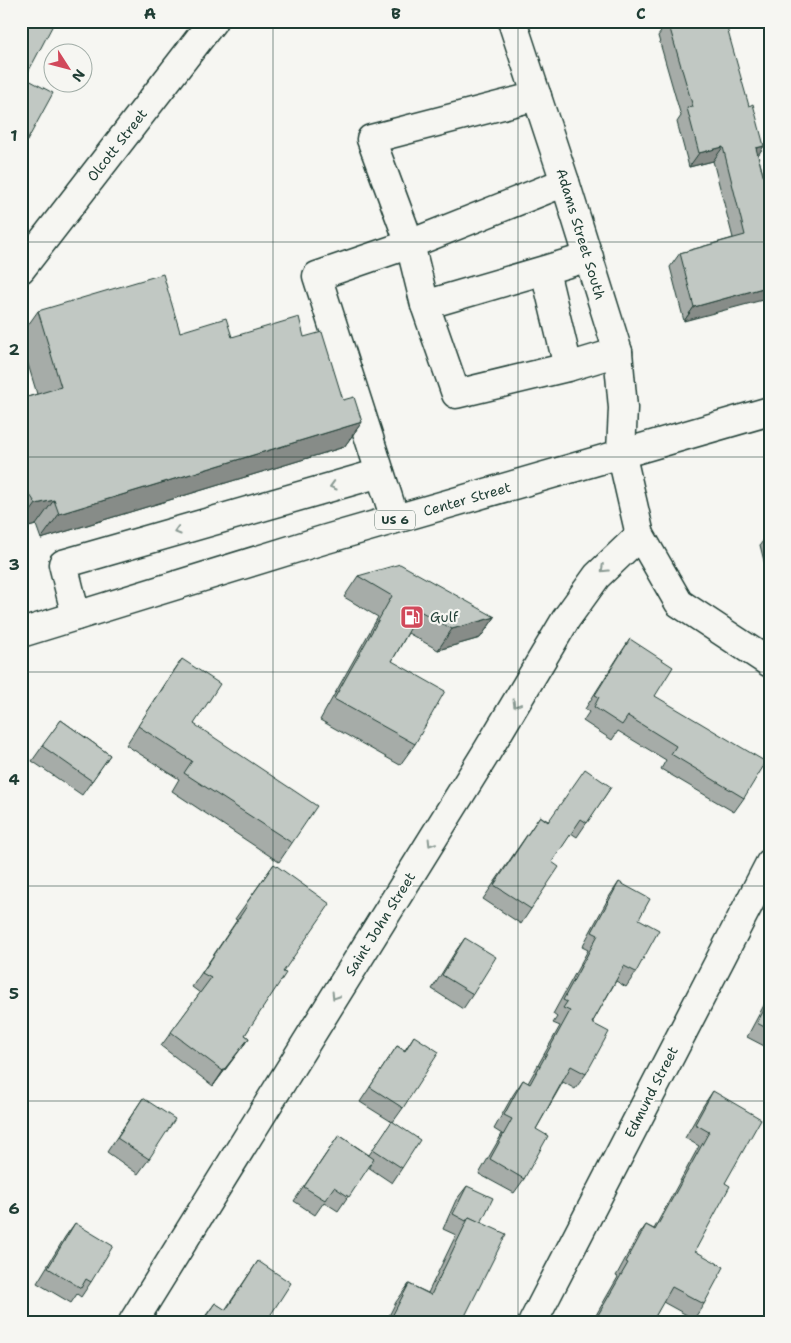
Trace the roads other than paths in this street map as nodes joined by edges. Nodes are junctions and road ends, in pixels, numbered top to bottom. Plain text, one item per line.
1 (213, 21) edge
2 (512, 21) edge
3 (536, 96) junction
4 (565, 182) junction
5 (410, 244) junction
6 (589, 257) junction
7 (21, 270) edge
8 (545, 270) junction
9 (426, 305) junction
10 (618, 352) junction
11 (568, 367) junction
12 (770, 411) edge
13 (621, 452) junction
14 (380, 473) junction
15 (395, 520) junction
16 (640, 536) junction
17 (76, 616) junction
18 (21, 633) edge
19 (770, 663) edge
20 (770, 862) edge
21 (132, 1322) edge
22 (533, 1322) edge

1 - 7 street, Olcott Street
2 - 3 street, Adams Street South
3 - 4 street, Adams Street South
3 - 5 street
4 - 5 street
4 - 6 street, Adams Street South
5 - 9 street
5 - 14 street
6 - 8 street
6 - 10 street, Adams Street South
8 - 9 street
8 - 11 street
9 - 11 street
10 - 11 street
10 - 13 street, Adams Street South
12 - 13 street, Center Street / US 6
13 - 15 street, Center Street / US 6
13 - 16 street, Adams Street South
14 - 15 street
14 -> 17 street
15 - 17 street, Center Street / US 6
16 - 19 street, Adams Street South
16 -> 21 street, Saint John Street
17 - 18 street, Center Street / US 6
20 - 22 street, Edmund Street

